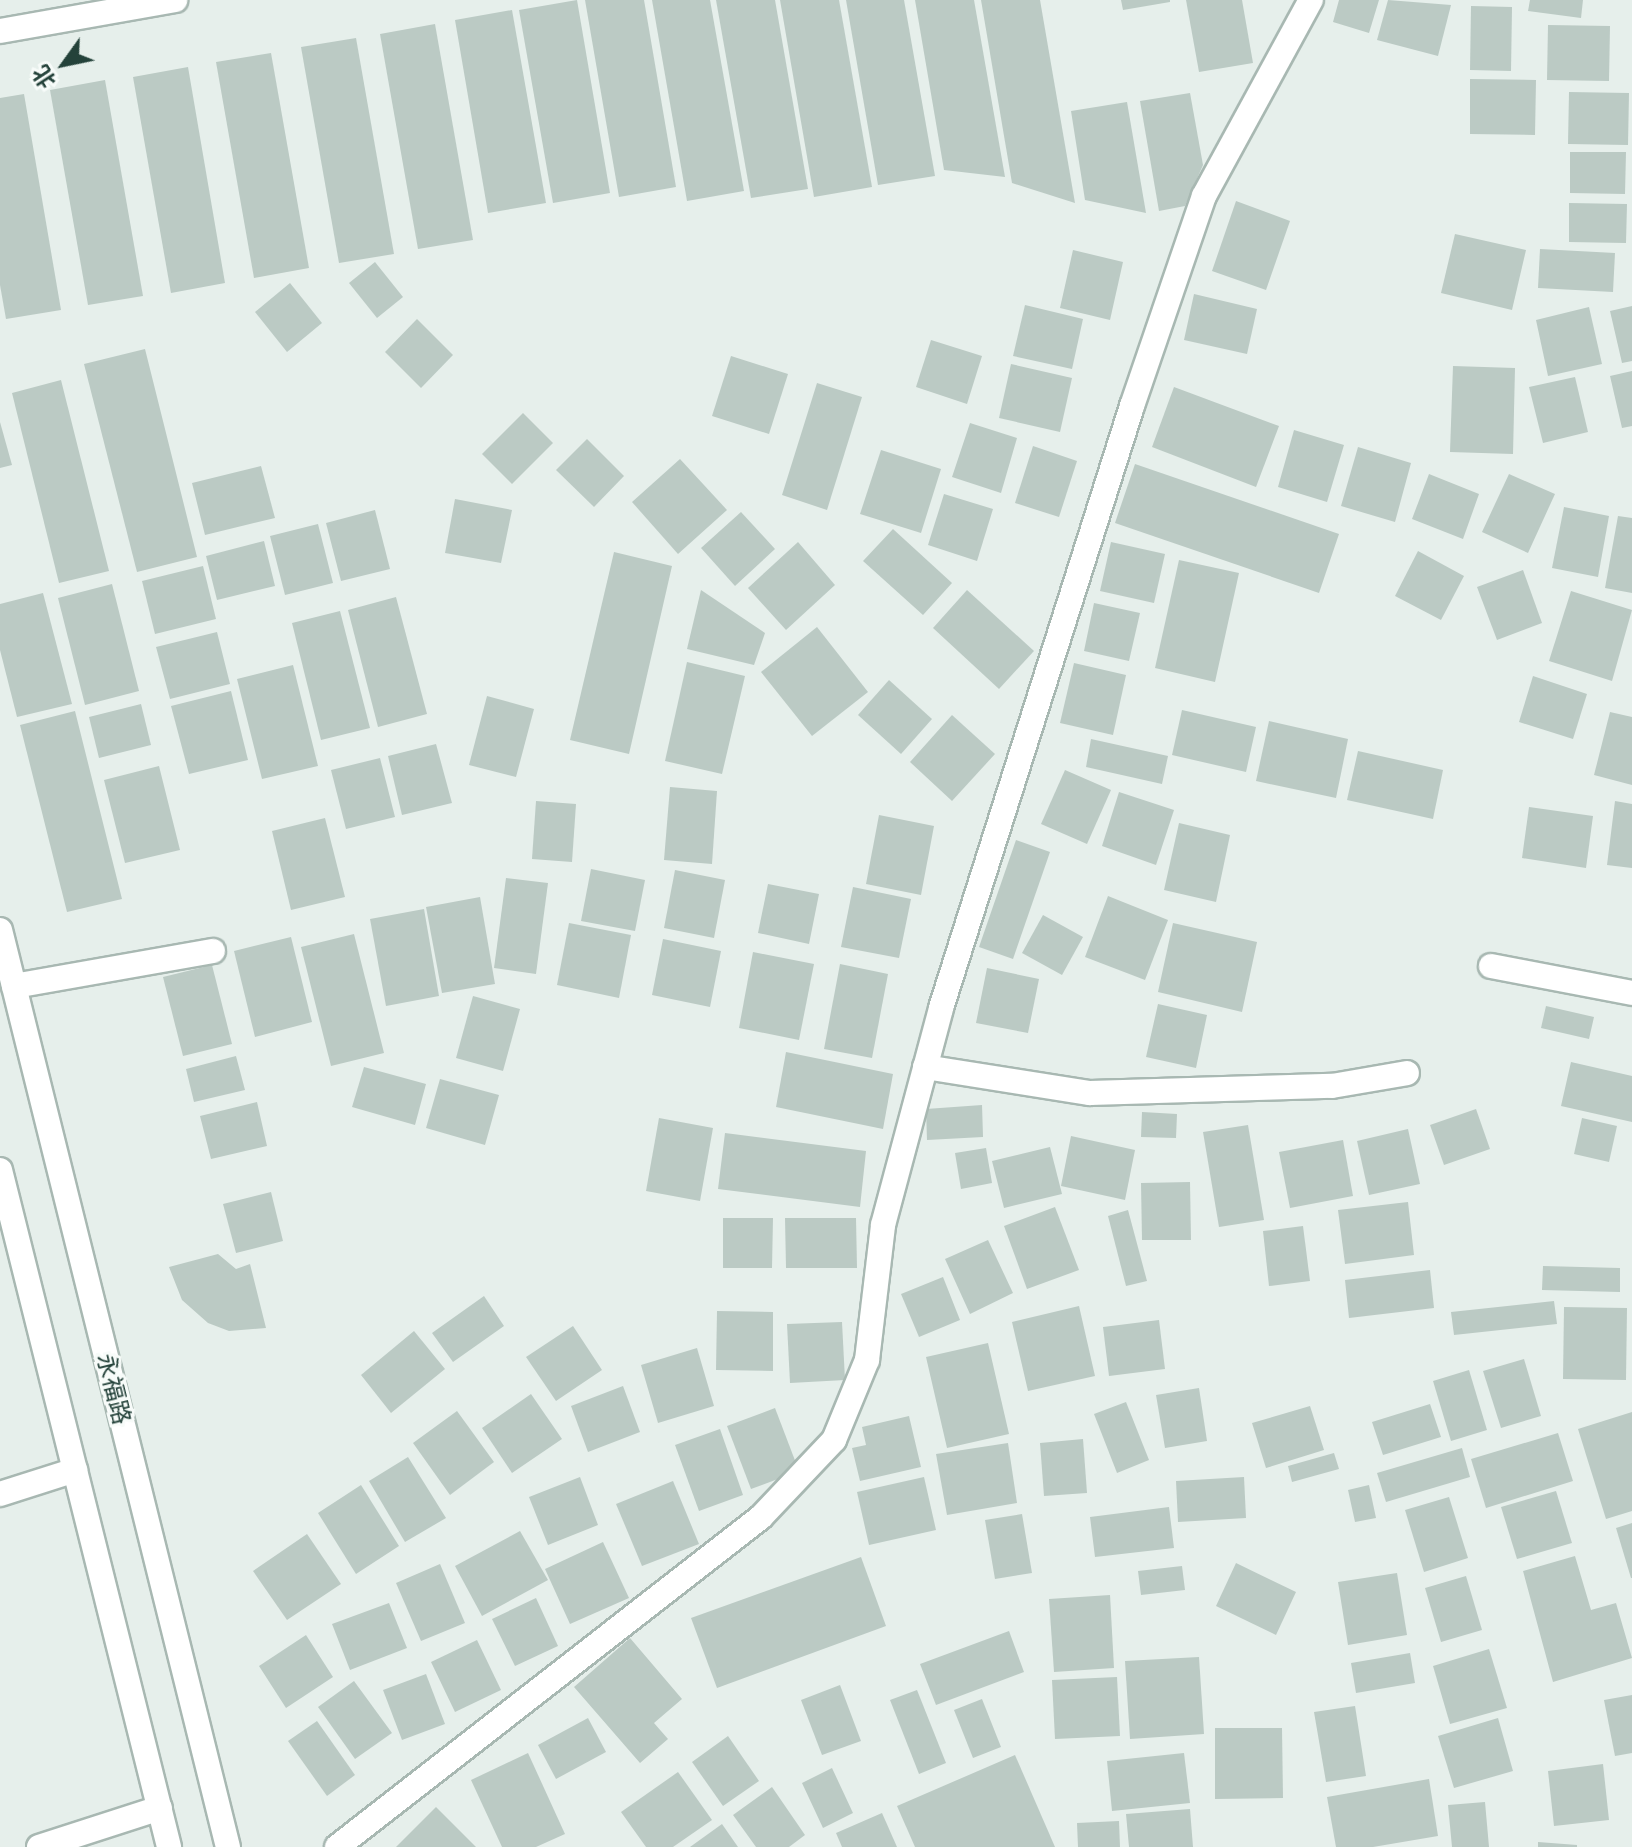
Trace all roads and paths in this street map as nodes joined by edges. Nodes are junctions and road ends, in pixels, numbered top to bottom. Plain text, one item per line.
1 (175, 0) edge
2 (1311, 0) edge
3 (0, 31) edge
4 (0, 930) edge
5 (213, 951) dead end
6 (1491, 966) dead end
7 (14, 986) junction
8 (1632, 993) edge
9 (925, 1067) junction
10 (1407, 1073) dead end
11 (0, 1170) edge
12 (75, 1470) junction
13 (0, 1494) edge
14 (160, 1808) junction
15 (39, 1847) edge
16 (169, 1847) edge
17 (228, 1847) edge
18 (337, 1847) edge

1 - 3 street
2 - 9 street
4 - 7 street, 永福路
5 - 7 street
6 - 8 street
7 - 17 street, 永福路
9 - 10 street
9 - 18 street
11 - 12 street
12 - 13 street
12 - 14 street
14 - 15 street
14 - 16 street

